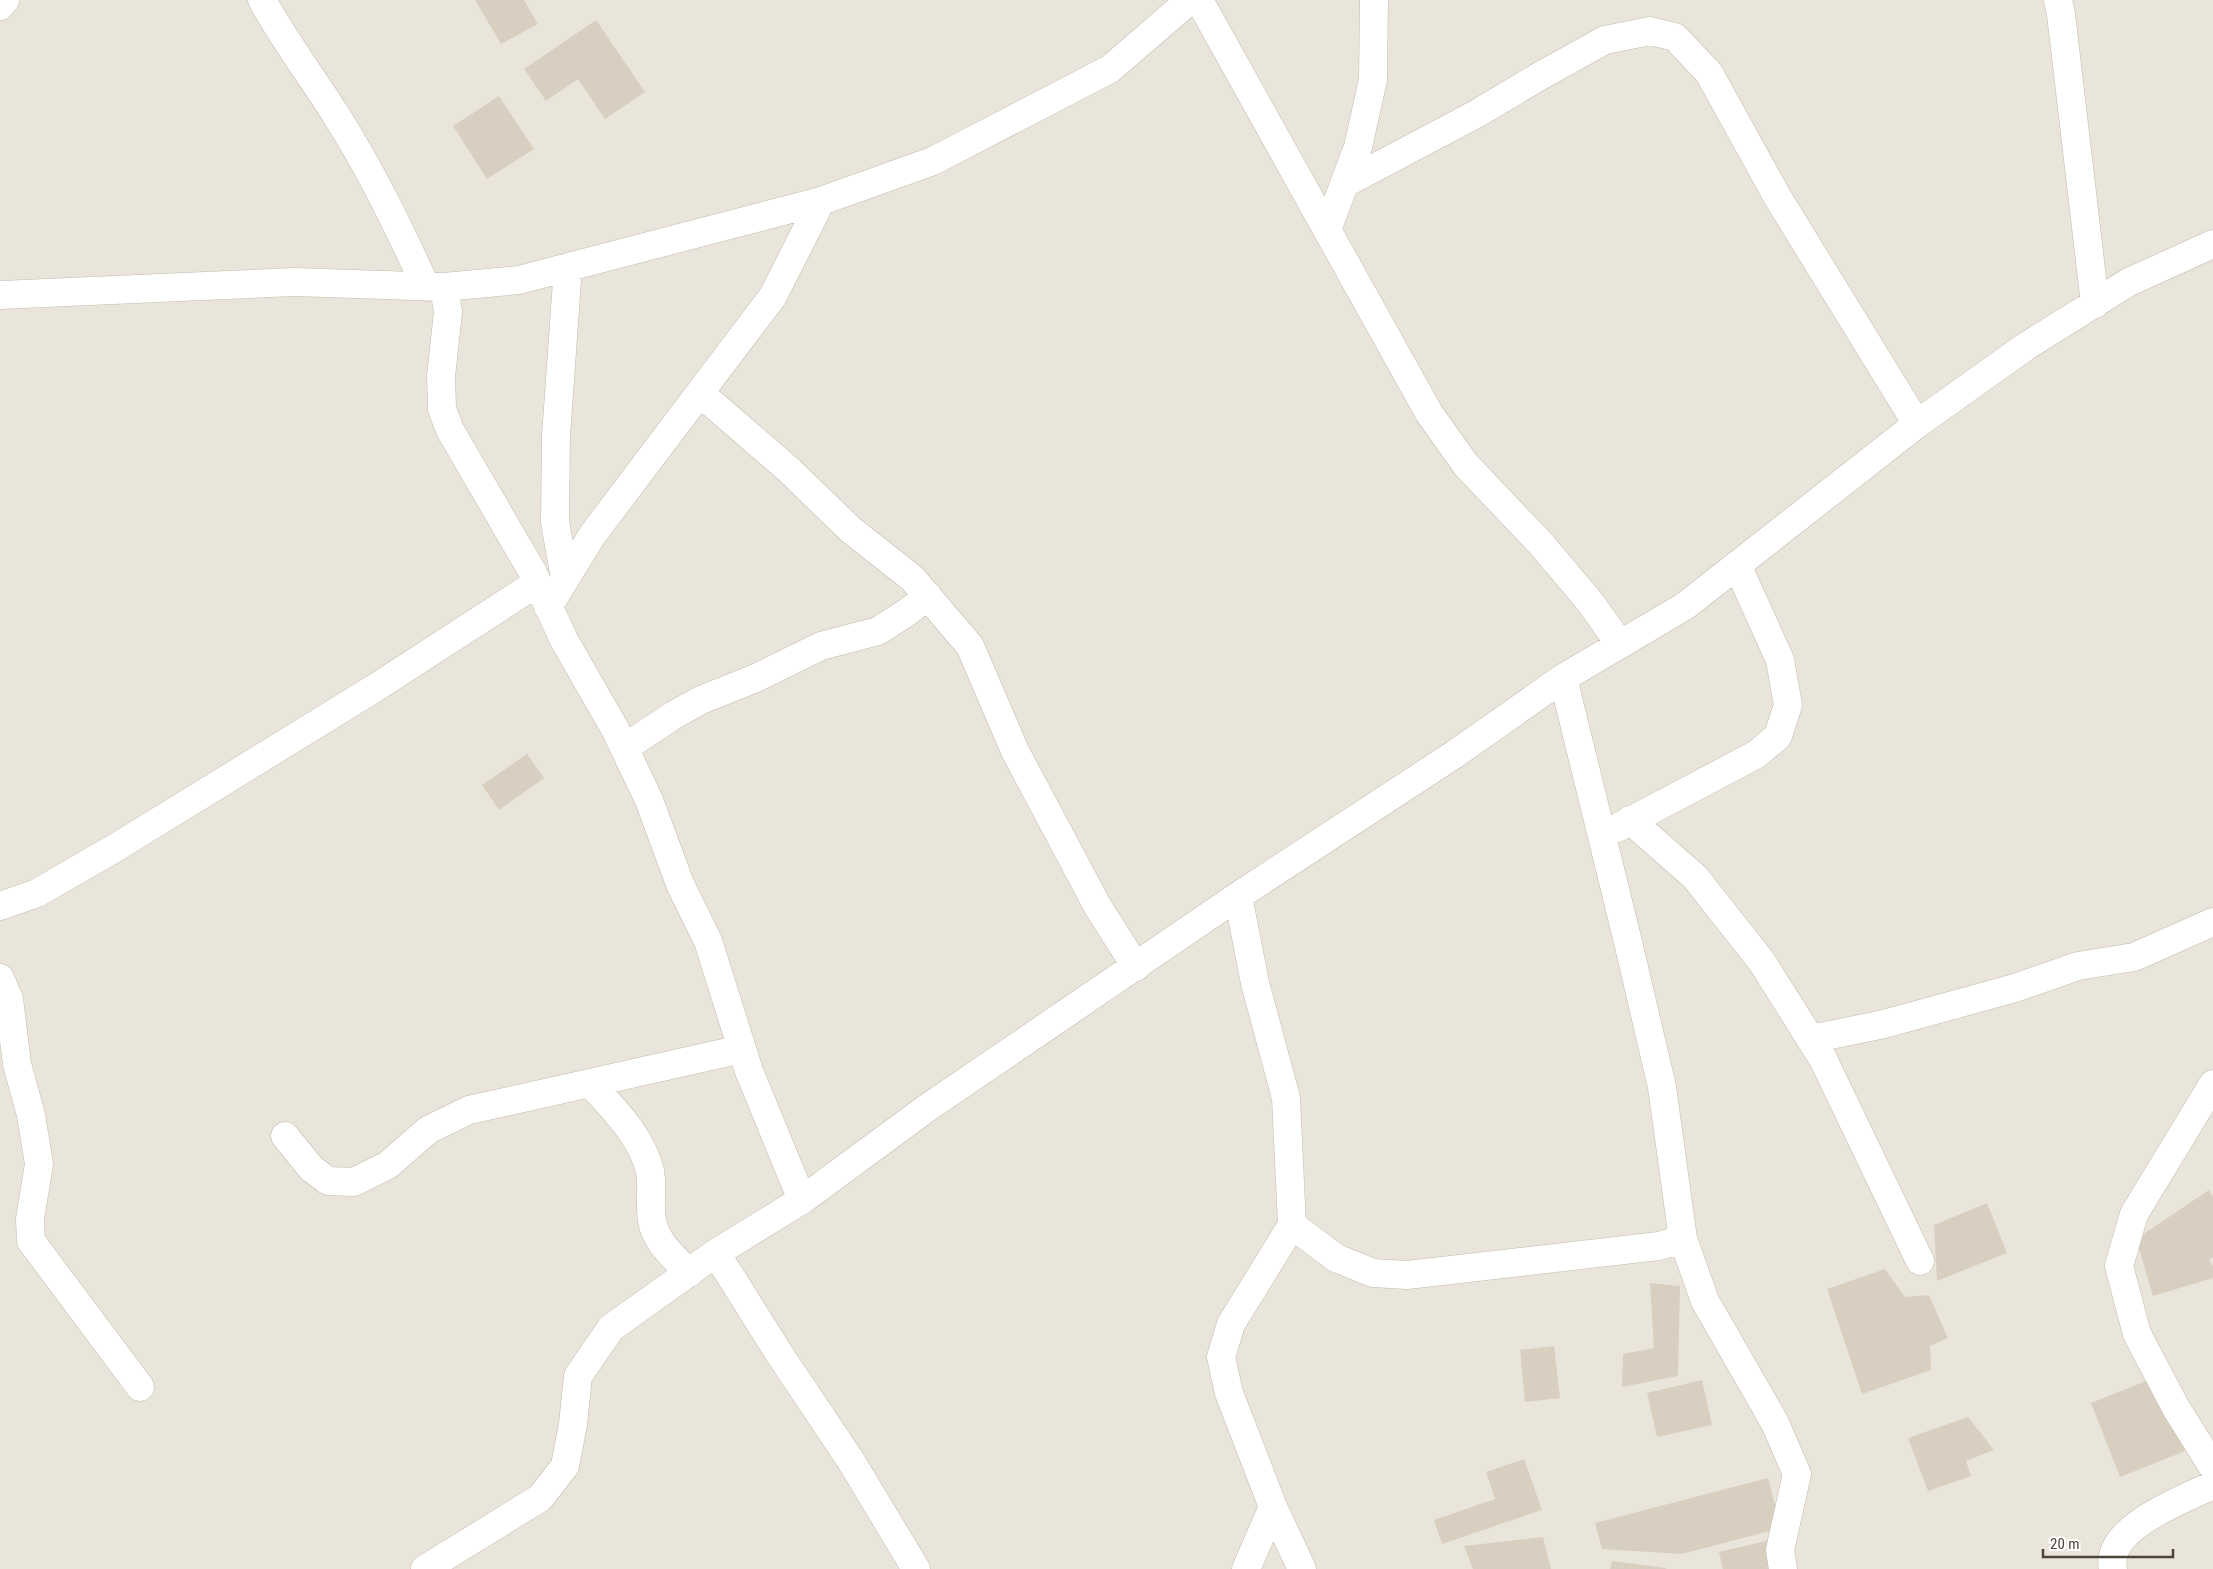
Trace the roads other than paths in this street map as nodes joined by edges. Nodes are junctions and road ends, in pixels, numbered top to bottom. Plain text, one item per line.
1 (5, 0) edge
2 (262, 0) edge
3 (1190, 0) edge
4 (1198, 0) edge
5 (1374, 0) edge
6 (2058, 0) edge
7 (0, 6) edge
8 (1344, 184) junction
9 (821, 201) junction
10 (1327, 230) junction
11 (2213, 244) edge
12 (568, 267) junction
13 (435, 287) junction
14 (0, 295) edge
15 (2095, 304) junction
16 (700, 393) junction
17 (1917, 424) junction
18 (1737, 565) junction
19 (565, 579) junction
20 (543, 595) junction
21 (928, 596) junction
22 (1620, 644) junction
23 (1563, 678) junction
24 (624, 748) junction
25 (1630, 820) junction
26 (1602, 836) junction
27 (1238, 896) junction
28 (0, 906) edge
29 (2213, 922) edge
30 (1136, 967) junction
31 (0, 978) edge
32 (1811, 1039) junction
33 (742, 1048) junction
34 (590, 1083) junction
35 (2213, 1084) edge
36 (285, 1136) dead end
37 (802, 1200) junction
38 (1292, 1225) junction
39 (1682, 1239) junction
40 (716, 1253) junction
41 (1920, 1261) dead end
42 (688, 1273) junction
43 (140, 1388) dead end
44 (2213, 1466) edge
45 (2213, 1485) edge
46 (1274, 1507) junction
47 (425, 1569) edge
48 (916, 1569) edge
49 (1246, 1569) edge
50 (1302, 1569) edge
51 (1783, 1569) edge
52 (2113, 1569) edge

1 - 7 street
2 - 13 street
3 - 9 street
4 - 10 street
5 - 8 street
6 - 15 street
8 - 10 street
8 - 17 street
9 - 12 street
9 - 16 street
10 - 22 street
11 - 15 street
12 - 13 street
12 - 19 street
13 - 14 street
13 - 20 street
15 - 17 street
16 - 19 street
16 - 21 street
17 - 18 street
18 - 22 street
18 - 25 street
19 - 20 street
20 - 24 street
20 - 28 street
21 - 24 street
21 - 30 street
22 - 23 street
23 - 26 street
23 - 27 street
24 - 33 street
25 - 26 street
25 - 32 street
26 - 39 street
27 - 30 street
27 - 38 street
29 - 32 street
30 - 37 street
31 - 43 street
32 - 41 street
33 - 34 street
33 - 37 street
34 - 36 street
34 - 42 street
35 - 44 street
37 - 40 street
38 - 39 street
38 - 46 street
39 - 51 street
40 - 42 street
40 - 48 street
42 - 47 street
45 - 52 street
46 - 49 street
46 - 50 street

